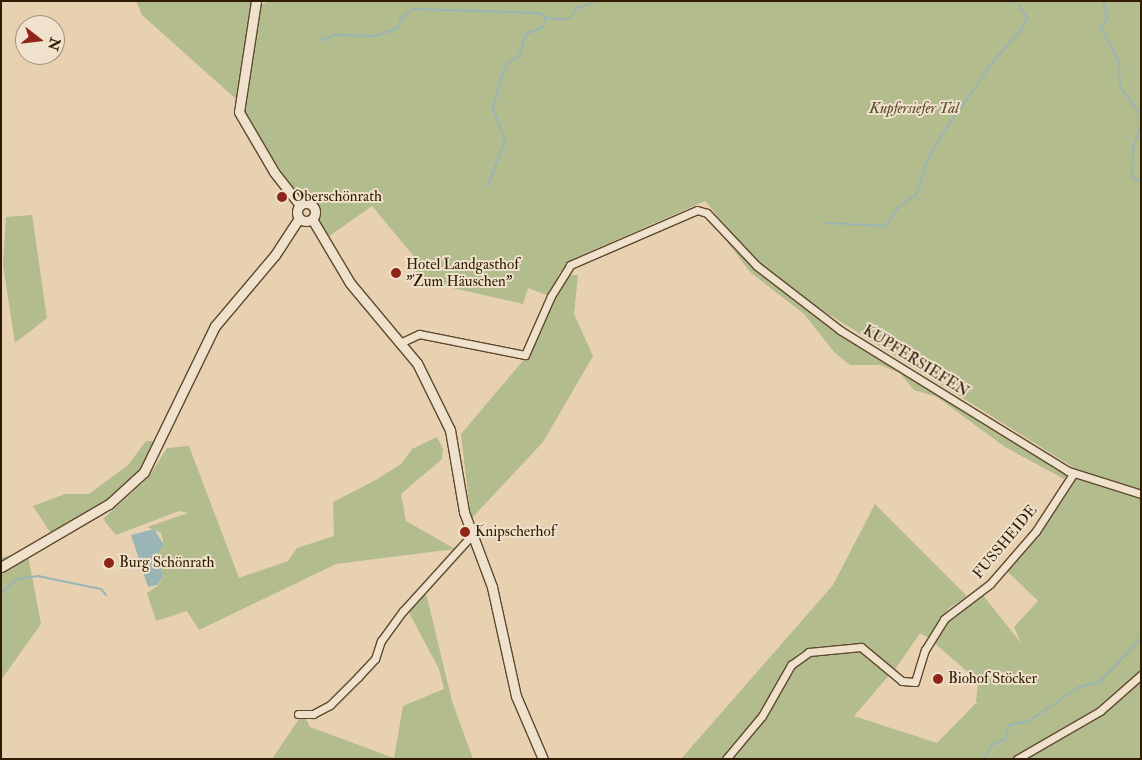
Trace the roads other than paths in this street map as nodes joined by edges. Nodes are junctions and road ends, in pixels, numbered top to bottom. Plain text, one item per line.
1 (256, 1) edge
2 (300, 205) junction
3 (299, 218) junction
4 (312, 219) junction
5 (402, 342) junction
6 (1073, 474) junction
7 (1141, 494) edge
8 (472, 535) junction
9 (1, 567) edge
10 (1141, 675) edge
11 (298, 714) dead end
12 (543, 759) edge
13 (726, 759) edge
14 (1017, 759) edge

1 - 2 street
2 - 3 street
2 - 4 street
3 - 4 street
3 - 9 street
4 - 5 street
5 - 6 street, KUPFERSIEFEN
5 - 8 street
6 - 7 street, KUPFERSIEFEN
6 - 13 street, FUSSHEIDE
8 - 11 street
8 - 12 street
10 - 14 street

